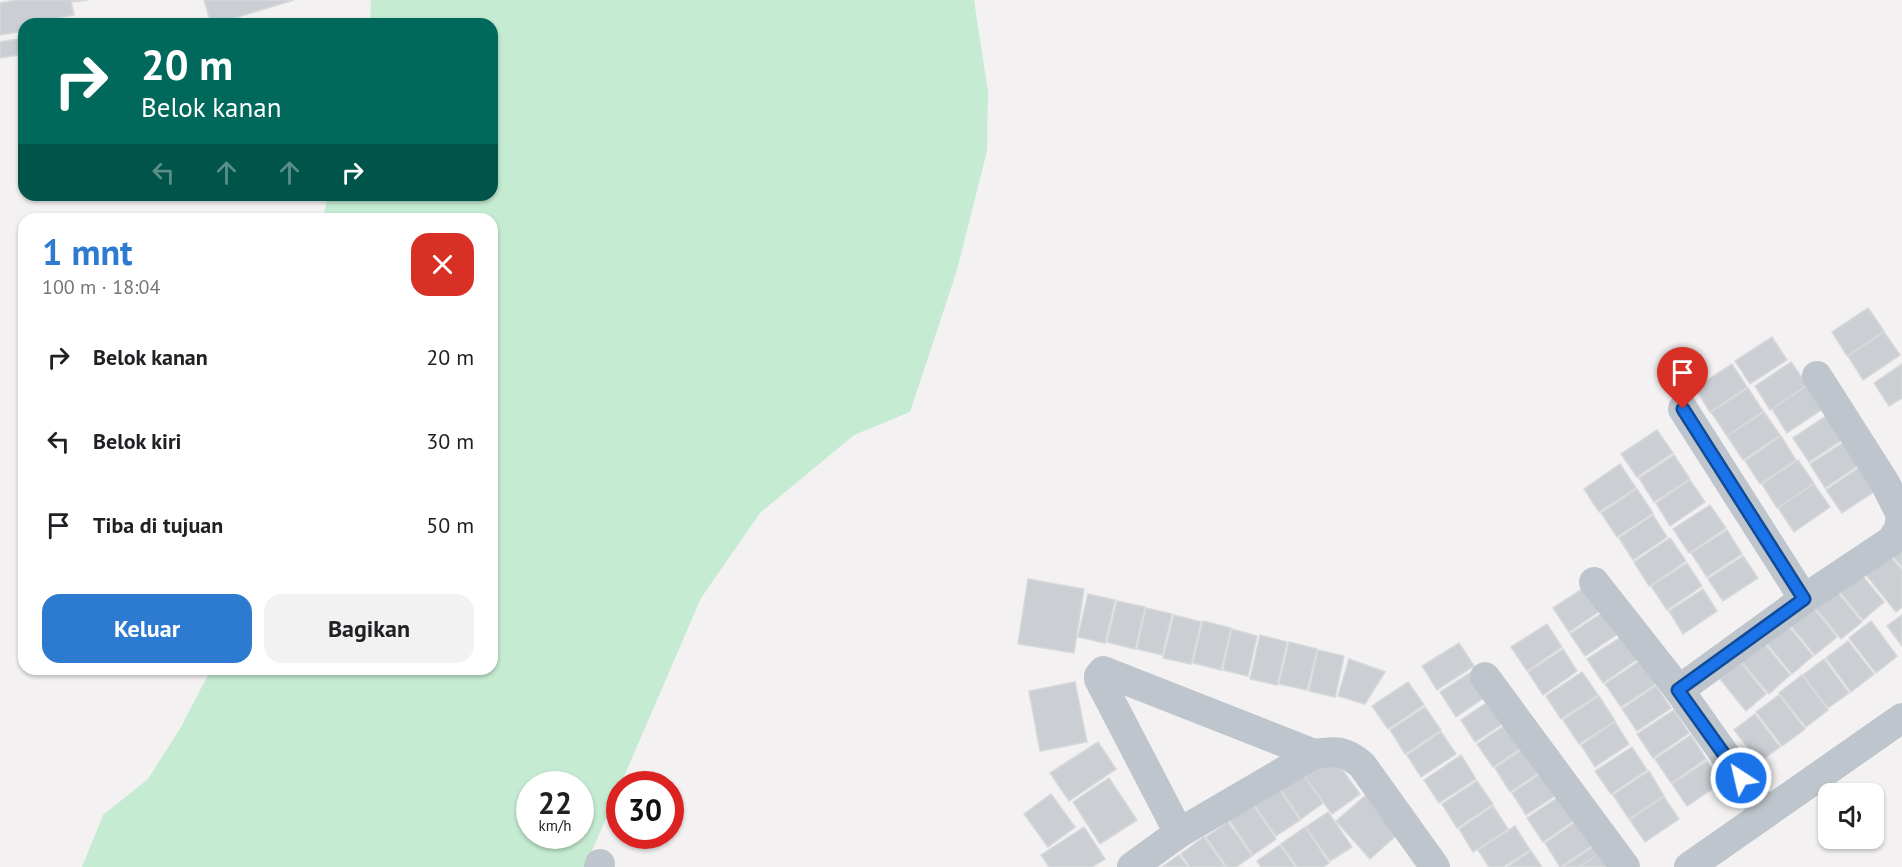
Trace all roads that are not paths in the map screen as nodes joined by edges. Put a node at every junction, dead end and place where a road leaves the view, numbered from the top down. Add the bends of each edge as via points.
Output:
1 (1817, 376) dead end
2 (1683, 409) dead end
3 (1594, 582) dead end
4 (1804, 599) junction
5 (1485, 677) dead end
6 (1678, 690) junction
7 (1902, 718) edge
8 (1314, 754) junction
9 (1766, 813) junction
10 (1179, 833) junction
11 (1423, 863) edge
12 (1132, 867) edge
13 (1624, 867) edge
14 (1689, 867) edge

1 - 4 street via 1885,483 1901,514 1901,522 1891,541
2 - 4 street
3 - 6 street
4 - 6 street
5 - 13 street
6 - 9 street
7 - 9 street
8 - 10 street
8 - 10 street via 1107,672 1100,673 1099,679
8 - 11 street via 1349,754 1362,765
9 - 14 street
10 - 12 street

